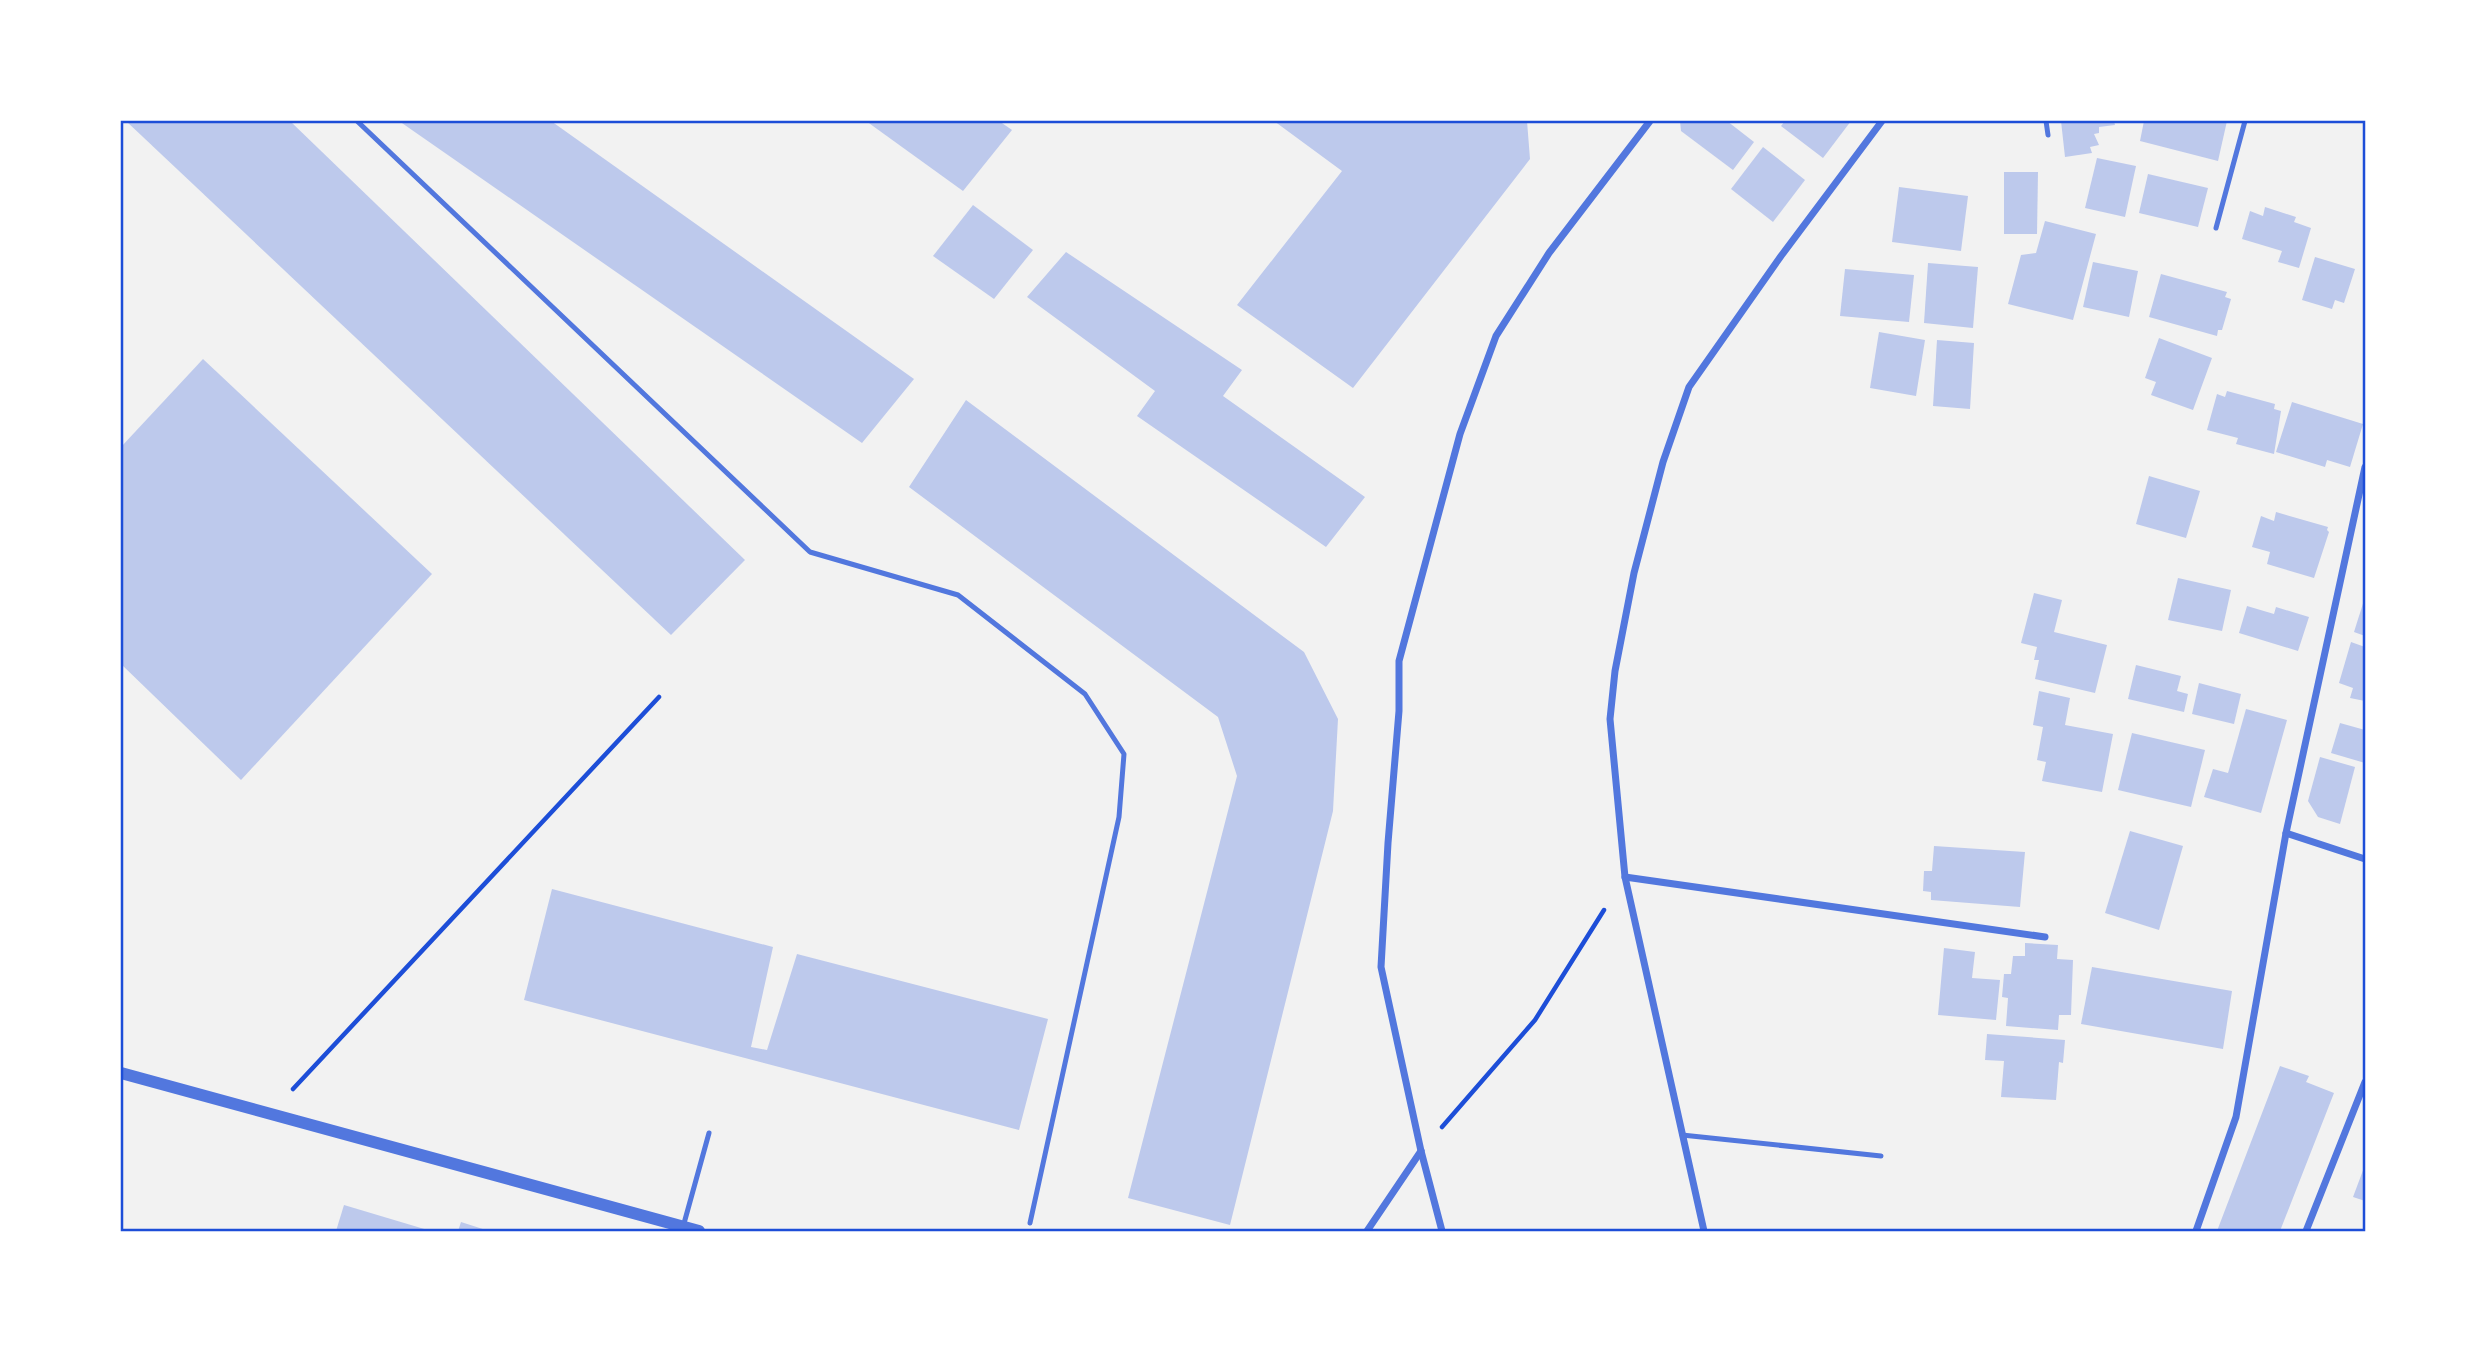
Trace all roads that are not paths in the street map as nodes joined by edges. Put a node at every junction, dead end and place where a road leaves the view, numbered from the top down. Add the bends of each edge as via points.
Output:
1 (357, 121) edge
2 (1650, 121) edge
3 (1882, 121) edge
4 (2046, 121) edge
5 (2245, 121) edge
6 (2048, 135) dead end
7 (2216, 228) dead end
8 (2365, 467) edge
9 (2286, 832) junction
10 (2365, 859) edge
11 (1625, 877) junction
12 (2045, 937) dead end
13 (121, 1073) edge
14 (2365, 1082) edge
15 (709, 1133) dead end
16 (1682, 1135) junction
17 (1421, 1150) junction
18 (1881, 1156) dead end
19 (1030, 1223) dead end
20 (683, 1227) junction
21 (699, 1231) edge
22 (1367, 1231) edge
23 (1443, 1231) edge
24 (1704, 1231) edge
25 (2196, 1231) edge
26 (2305, 1231) edge

1 - 19 lane via 810,552 958,595 1085,694 1124,754 1119,817
2 - 17 street via 1549,253 1496,336 1460,434 1399,661 1381,968
3 - 11 street via 1689,387 1672,437 1634,573 1611,707
4 - 6 lane
5 - 7 lane
8 - 9 street
9 - 10 street
9 - 25 street via 2236,1117
11 - 12 street
11 - 16 street
13 - 20 street
14 - 26 street
15 - 20 lane
16 - 18 lane
16 - 24 street
17 - 22 street
17 - 23 street
20 - 21 street

